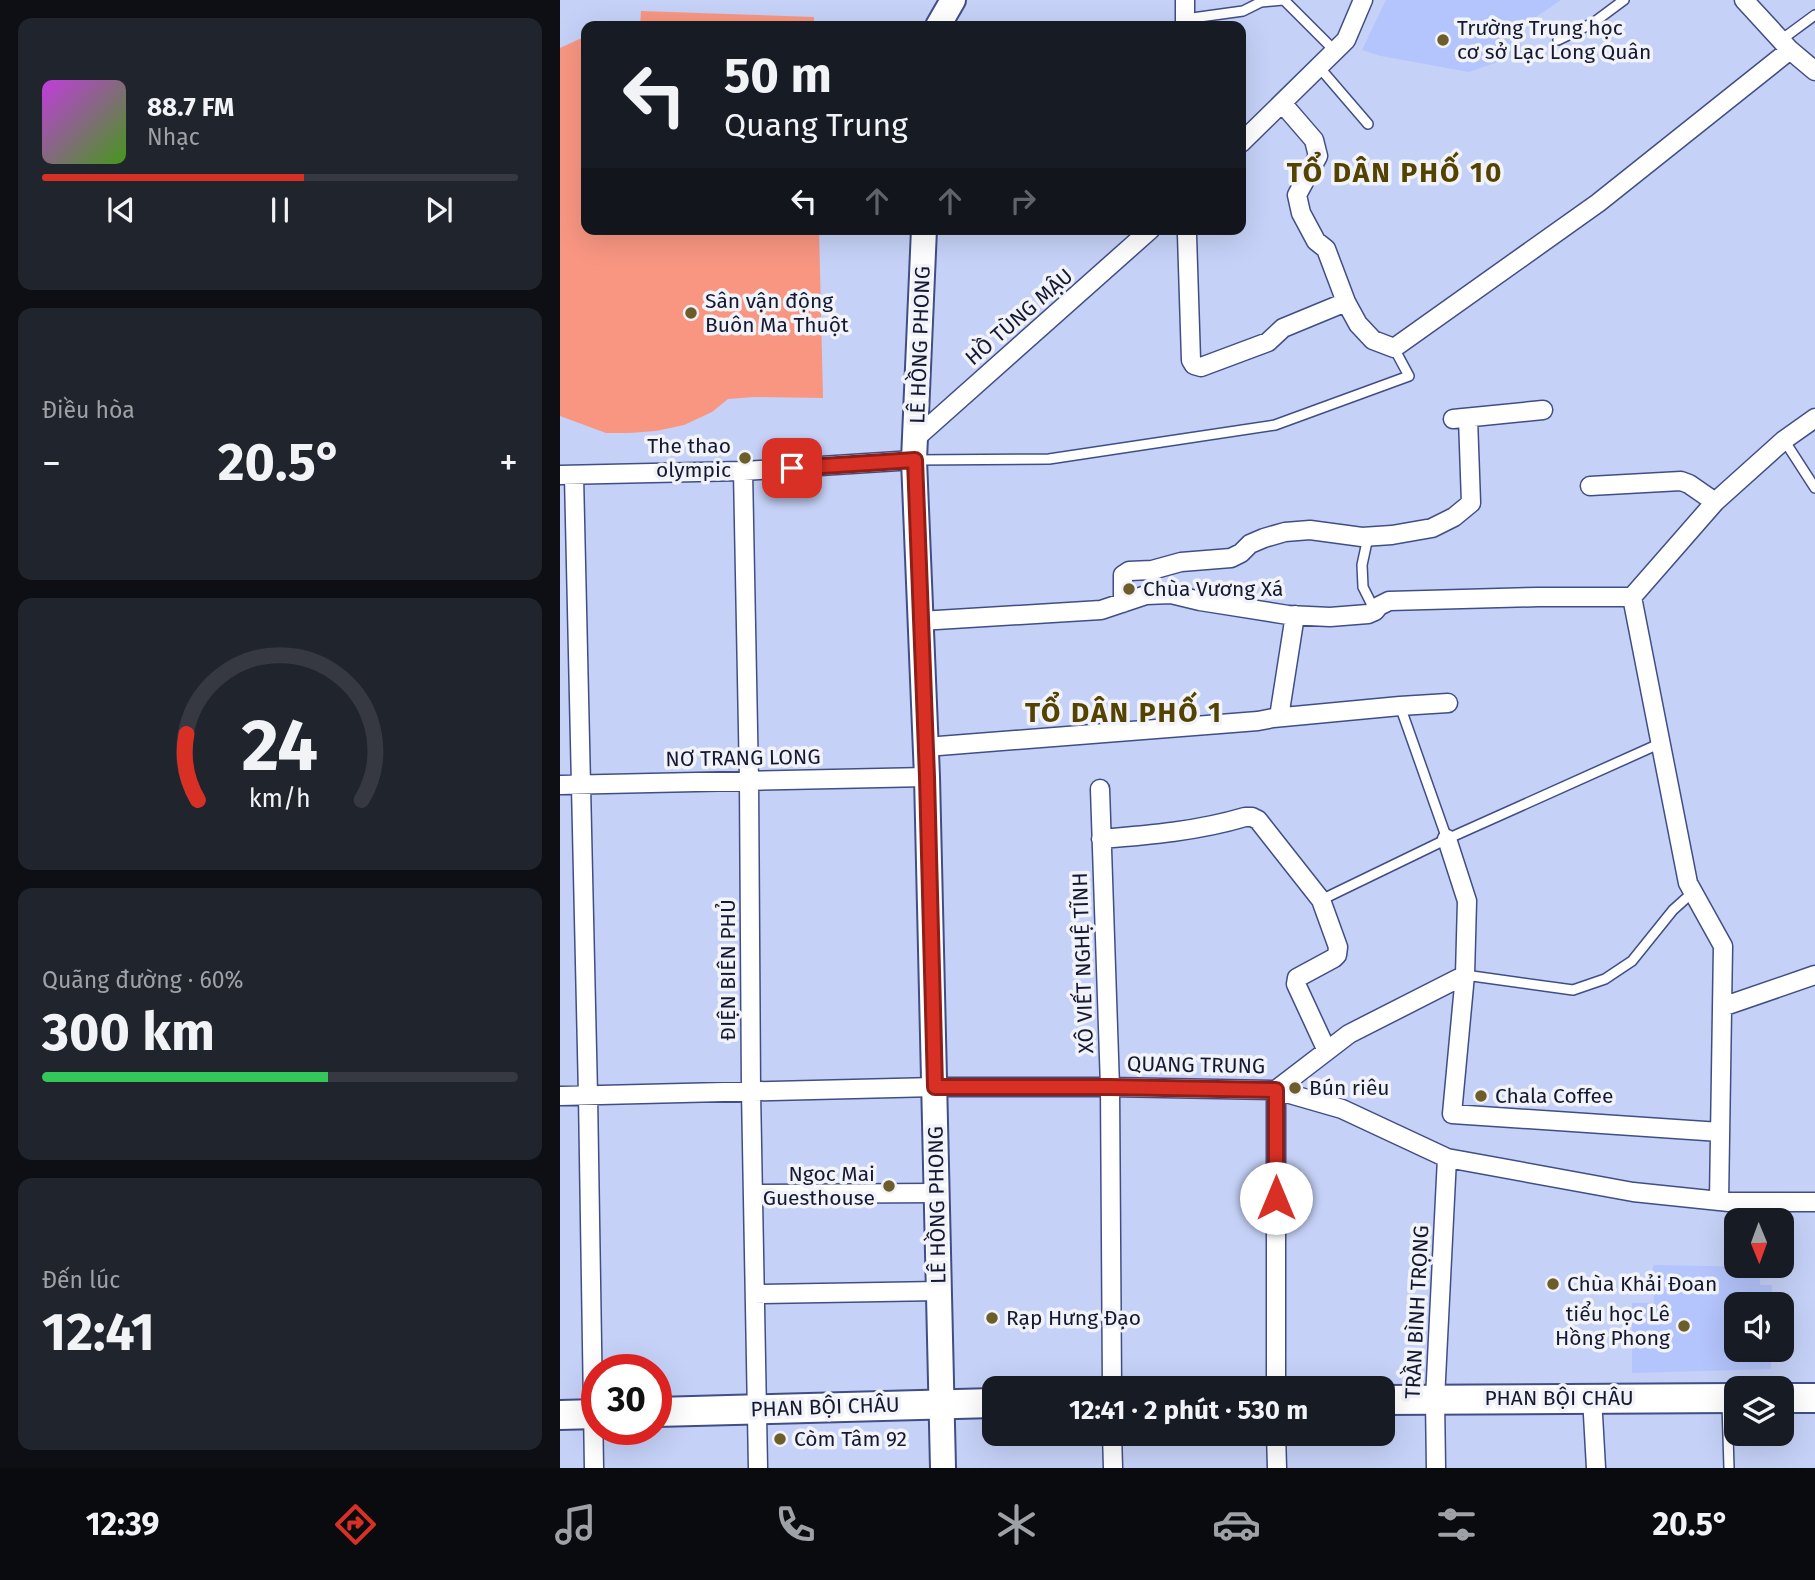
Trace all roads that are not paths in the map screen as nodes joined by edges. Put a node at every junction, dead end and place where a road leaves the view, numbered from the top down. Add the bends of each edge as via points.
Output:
1 (953, 0) edge
2 (1185, 0) edge
3 (1284, 0) edge
4 (1363, 0) edge
5 (1623, 0) edge
6 (1744, 0) edge
7 (1815, 15) edge
8 (943, 21) edge
9 (1185, 21) edge
10 (1190, 21) edge
11 (1558, 40) dead end
12 (1785, 45) junction
13 (1335, 51) junction
14 (1319, 67) junction
15 (1815, 72) edge
16 (1282, 103) junction
17 (1368, 124) dead end
18 (1246, 138) edge
19 (924, 235) edge
20 (1145, 235) edge
21 (1187, 235) dead end
22 (1346, 303) junction
23 (1394, 348) junction
24 (1542, 410) dead end
25 (1815, 418) edge
26 (1783, 440) junction
27 (915, 449) junction
28 (743, 471) junction
29 (567, 476) edge
30 (1590, 486) dead end
31 (1815, 488) edge
32 (1715, 502) junction
33 (1368, 537) junction
34 (1632, 597) junction
35 (1123, 603) junction
36 (1375, 611) junction
37 (1295, 615) junction
38 (920, 621) junction
39 (1448, 703) dead end
40 (1400, 706) junction
41 (1279, 717) junction
42 (1661, 743) junction
43 (926, 747) junction
44 (927, 777) junction
45 (750, 781) junction
46 (560, 785) edge
47 (582, 785) junction
48 (1100, 789) dead end
49 (1101, 839) junction
50 (1447, 839) junction
51 (1693, 892) junction
52 (1321, 900) junction
53 (1465, 975) junction
54 (1815, 975) edge
55 (1722, 1007) junction
56 (1327, 1051) junction
57 (935, 1087) junction
58 (1110, 1087) junction
59 (1276, 1090) junction
60 (751, 1091) junction
61 (589, 1095) junction
62 (560, 1096) edge
63 (1720, 1132) junction
64 (1447, 1158) junction
65 (937, 1193) junction
66 (753, 1194) junction
67 (1719, 1201) junction
68 (1815, 1202) edge
69 (939, 1292) junction
70 (755, 1294) junction
71 (593, 1354) edge
72 (1112, 1376) edge
73 (1276, 1376) edge
74 (1592, 1397) junction
75 (1724, 1398) edge
76 (1794, 1398) edge
77 (1815, 1398) edge
78 (1435, 1399) junction
79 (1395, 1400) edge
80 (941, 1403) junction
81 (982, 1403) edge
82 (757, 1409) junction
83 (672, 1412) edge
84 (581, 1414) edge
85 (560, 1415) edge
86 (594, 1445) edge
87 (1112, 1446) edge
88 (1276, 1446) edge
89 (1730, 1446) edge
90 (594, 1468) edge
91 (758, 1468) edge
92 (943, 1468) edge
93 (1113, 1468) edge
94 (1277, 1468) edge
95 (1436, 1468) edge
96 (1596, 1468) edge
97 (1729, 1468) edge

1 - 8 street
2 - 9 street
3 - 10 lane
3 - 13 lane
4 - 13 street via 1346,40
5 - 11 lane via 1593,23
6 - 12 street
7 - 12 lane
12 - 15 street
12 - 23 street via 1598,203
13 - 14 street
14 - 16 street
14 - 17 lane
16 - 18 street
16 - 22 street via 1314,141 1318,156 1297,195 1316,241 1326,248
19 - 27 street, LÊ HỒNG PHONG
20 - 27 street, HỒ TÙNG MẬU
21 - 22 street via 1194,365 1201,367 1268,342 1283,328
22 - 23 street via 1373,340
23 - 27 lane via 1409,376 1275,425 1049,459
24 - 33 street via 1461,419 1471,503 1432,528
25 - 26 street
26 - 31 lane
26 - 32 street
27 - 28 street
27 - 38 street, LÊ HỒNG PHONG
28 - 29 street
28 - 45 street, ĐIỆN BIÊN PHỦ
29 - 47 street
30 - 32 street via 1681,481
32 - 34 street
33 - 35 street via 1285,532 1250,544 1231,558 1129,570 1123,575
33 - 36 lane via 1363,587
34 - 36 street via 1389,601
34 - 42 street
35 - 37 street via 1146,595 1171,594
35 - 38 street via 1101,610
36 - 37 street via 1330,617
37 - 41 street
38 - 43 street, LÊ HỒNG PHONG
39 - 40 street
40 - 41 street
40 - 50 lane
41 - 43 street
42 - 50 lane
42 - 51 street
43 - 44 street, LÊ HỒNG PHONG
44 - 45 street, NƠ TRANG LONG
44 - 57 street, LÊ HỒNG PHONG
45 - 47 street, NƠ TRANG LONG
45 - 60 street, ĐIỆN BIÊN PHỦ
46 - 47 street, NƠ TRANG LONG
47 - 61 street
48 - 49 street, XÔ VIẾT NGHỆ TĨNH
49 - 52 street via 1154,835 1252,817
49 - 58 street, XÔ VIẾT NGHỆ TĨNH
50 - 52 lane
50 - 53 street via 1467,901
51 - 53 lane via 1673,909 1632,961 1605,979 1573,990
51 - 55 street via 1723,946
52 - 56 street via 1337,955 1297,978 1296,984
53 - 56 street via 1349,1034
53 - 63 street via 1452,1114
54 - 55 street
55 - 63 street
56 - 59 street
57 - 58 street, QUANG TRUNG
57 - 60 street, QUANG TRUNG
57 - 65 street, LÊ HỒNG PHONG
58 - 59 street, QUANG TRUNG
58 - 72 street, XÔ VIẾT NGHỆ TĨNH
59 - 64 street, QUANG TRUNG via 1342,1109
59 - 73 street
60 - 61 street, QUANG TRUNG
60 - 66 street, ĐIỆN BIÊN PHỦ
61 - 62 street, QUANG TRUNG
61 - 71 street
63 - 67 street
64 - 67 street, QUANG TRUNG via 1633,1192
64 - 78 street, TRẦN BÌNH TRỌNG
65 - 66 street
65 - 69 street, LÊ HỒNG PHONG
66 - 70 street, ĐIỆN BIÊN PHỦ
67 - 68 street, QUANG TRUNG
69 - 70 street
69 - 80 street, LÊ HỒNG PHONG
70 - 82 street, ĐIỆN BIÊN PHỦ
74 - 75 main road, PHAN BỘI CHÂU
74 - 78 main road, PHAN BỘI CHÂU
74 - 96 street
76 - 77 main road
78 - 79 main road, PHAN BỘI CHÂU
78 - 95 street, TRẦN BÌNH TRỌNG
80 - 81 main road, PHAN BỘI CHÂU
80 - 82 main road, PHAN BỘI CHÂU
80 - 92 street, LÊ HỒNG PHONG
82 - 83 main road, PHAN BỘI CHÂU
82 - 91 street, ĐIỆN BIÊN PHỦ
84 - 85 main road
86 - 90 street
87 - 93 street
88 - 94 street
89 - 97 lane

